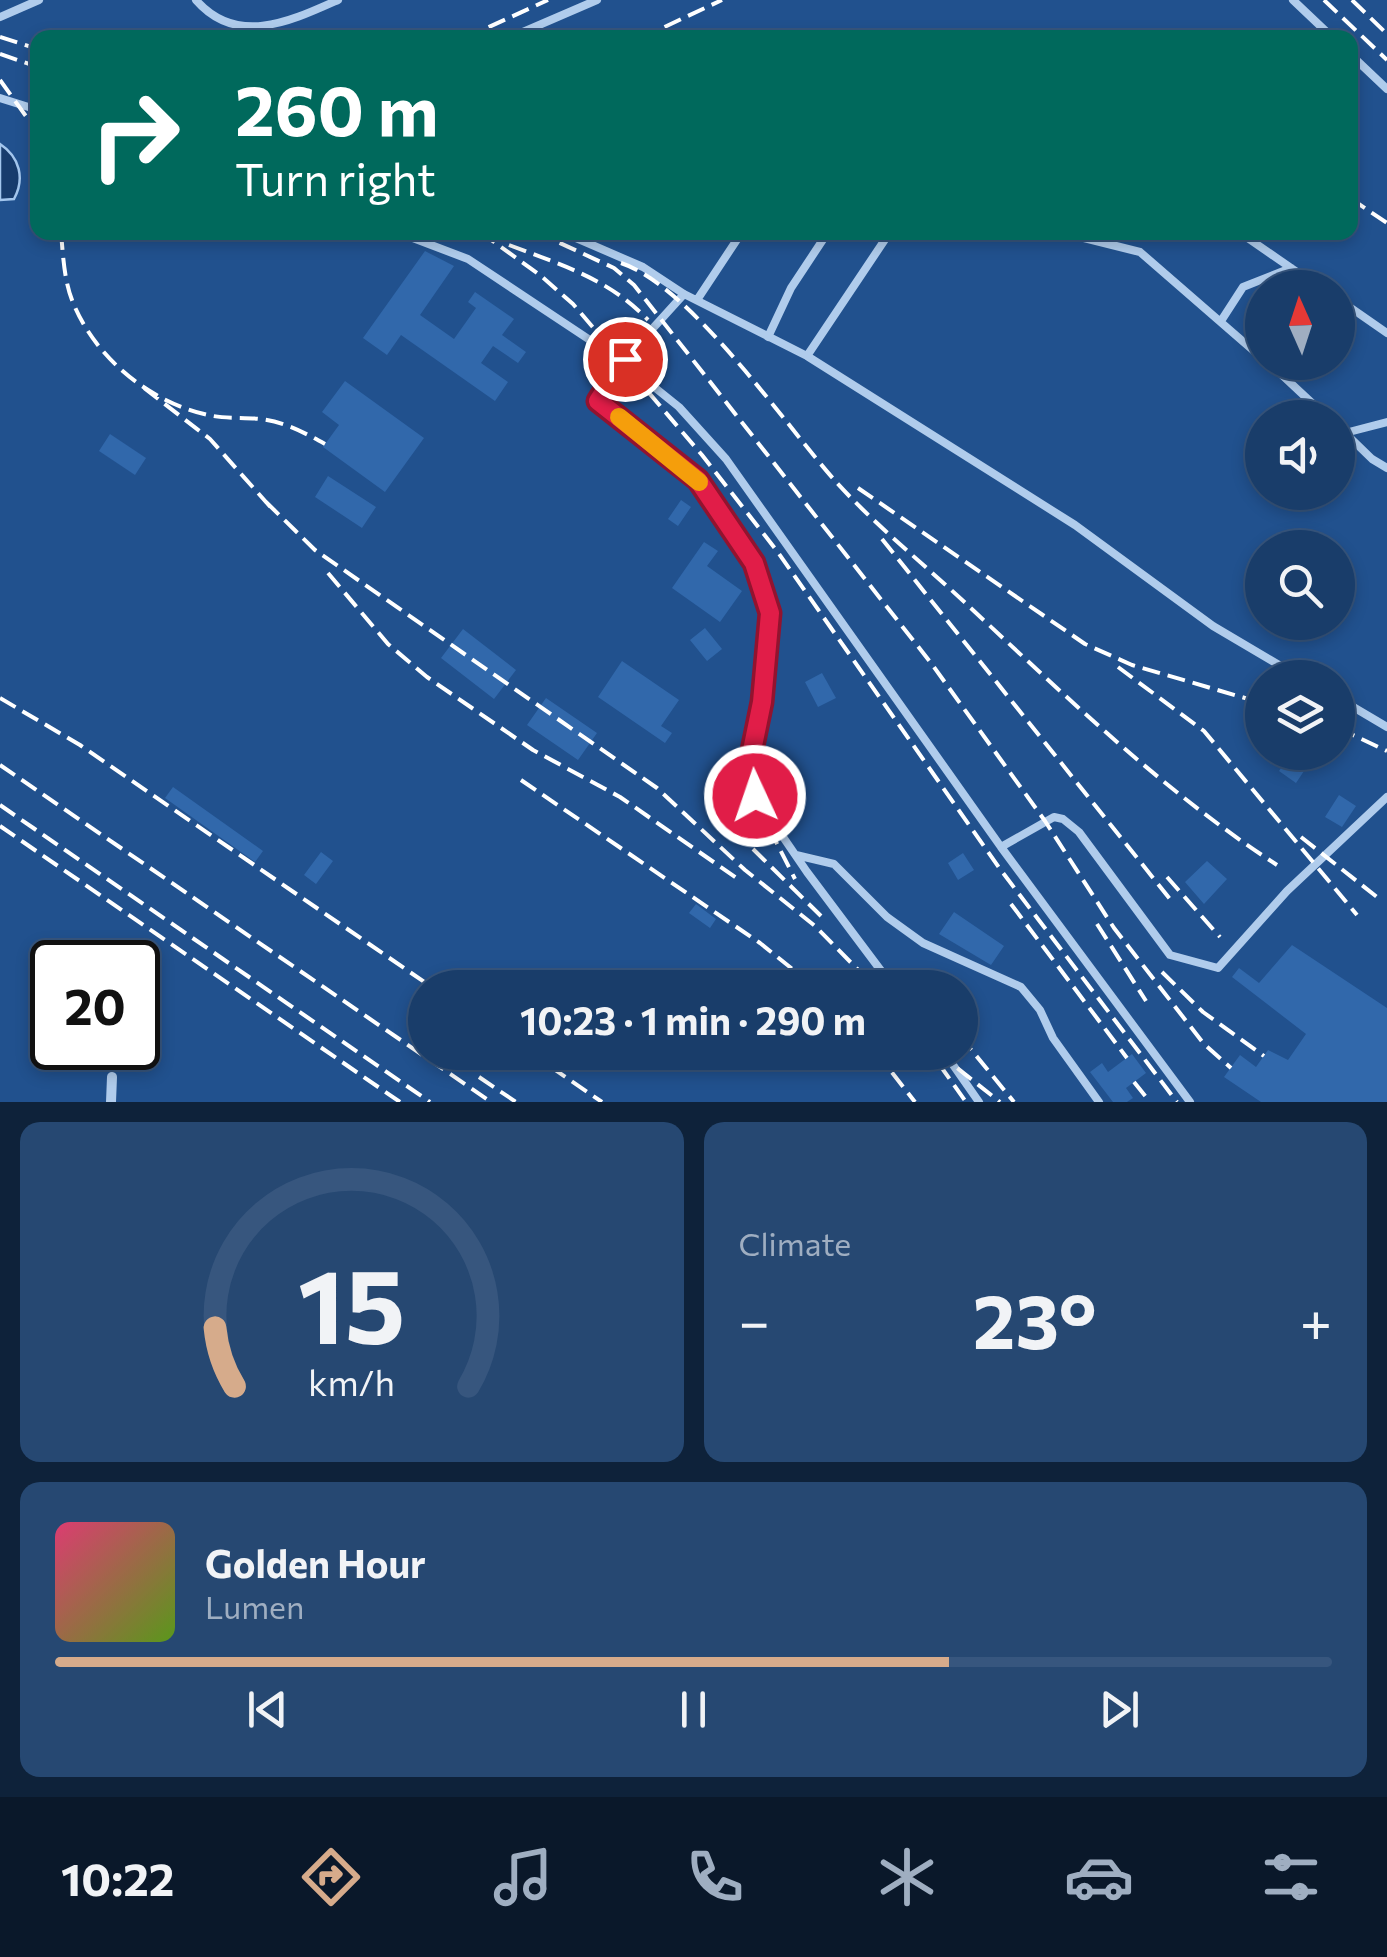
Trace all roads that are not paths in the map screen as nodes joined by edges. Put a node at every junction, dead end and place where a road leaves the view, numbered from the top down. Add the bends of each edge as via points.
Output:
1 (39, 0) edge
2 (196, 0) edge
3 (338, 0) edge
4 (597, 0) edge
5 (1293, 0) edge
6 (0, 17) edge
7 (528, 30) edge
8 (1325, 30) edge
9 (1358, 62) edge
10 (1387, 89) edge
11 (0, 98) edge
12 (30, 107) edge
13 (419, 240) edge
14 (581, 240) edge
15 (737, 240) edge
16 (823, 240) edge
17 (885, 240) edge
18 (1092, 240) edge
19 (1251, 240) edge
20 (1291, 268) junction
21 (1294, 270) edge
22 (684, 294) junction
23 (696, 300) junction
24 (1355, 311) edge
25 (1220, 321) junction
26 (1387, 333) edge
27 (768, 336) junction
28 (1245, 343) edge
29 (807, 356) junction
30 (623, 362) junction
31 (1287, 380) edge
32 (1308, 400) edge
33 (1387, 422) edge
34 (1355, 427) edge
35 (1355, 443) edge
36 (1387, 468) edge
37 (1270, 660) edge
38 (1355, 708) edge
39 (1387, 727) edge
40 (1387, 797) edge
41 (1001, 847) junction
42 (795, 854) junction
43 (881, 970) edge
44 (957, 1070) edge
45 (112, 1077) dead end
46 (111, 1102) edge
47 (979, 1102) edge
48 (1098, 1102) edge
49 (1190, 1102) edge

1 - 6 lane
2 - 3 lane via 210,16 258,27 290,22
4 - 7 lane
5 - 8 lane
9 - 10 lane
11 - 12 lane
13 - 30 lane via 468,259
14 - 22 lane via 643,266
15 - 23 lane
16 - 27 lane
17 - 29 lane
18 - 25 lane via 1140,252
19 - 20 lane
20 - 21 lane
20 - 25 lane via 1243,287
22 - 23 lane
22 - 30 lane
23 - 27 lane
24 - 26 lane
25 - 28 lane
27 - 29 lane
29 - 37 lane via 1075,524 1212,626
30 - 41 lane via 679,406 726,460
30 - 42 lane via 598,401 698,480 754,563 770,613 748,770 755,796
31 - 32 lane
33 - 34 lane
35 - 36 lane
38 - 39 lane
40 - 41 lane via 1287,890 1218,968 1170,955 1063,819 1054,817
41 - 49 lane
42 - 43 lane
42 - 48 lane via 834,864 887,918 923,943 1021,986
44 - 47 lane
45 - 46 street

